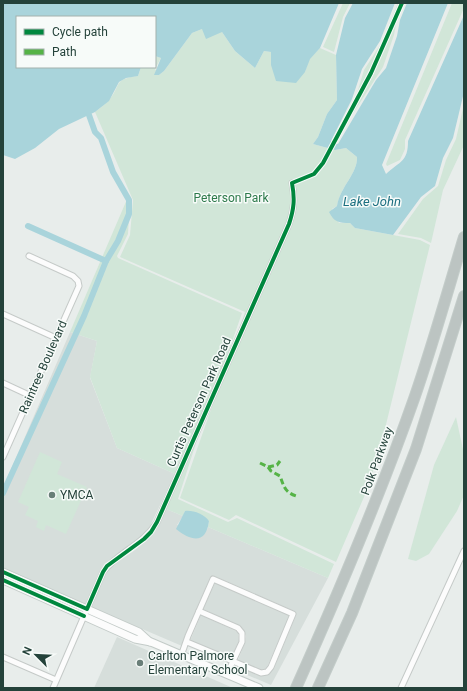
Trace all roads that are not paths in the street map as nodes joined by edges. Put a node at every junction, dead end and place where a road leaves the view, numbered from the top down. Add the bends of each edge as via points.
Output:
1 (292, 183) dead end
2 (464, 237) edge
3 (29, 256) dead end
4 (464, 296) edge
5 (3, 314) edge
6 (56, 338) junction
7 (3, 383) edge
8 (31, 396) junction
9 (4, 454) edge
10 (464, 551) edge
11 (3, 572) edge
12 (3, 580) edge
13 (87, 608) junction
14 (199, 611) junction
15 (84, 616) junction
16 (151, 642) junction
17 (187, 642) junction
18 (182, 656) junction
19 (3, 657) edge
20 (234, 661) junction
21 (227, 674) junction
22 (56, 680) junction
23 (297, 686) edge
24 (53, 688) edge
25 (259, 688) edge
26 (318, 688) edge
27 (401, 688) edge

1 - 13 street, Curtis Peterson Park Road via 295,198 289,224 157,522 144,539 107,566
2 - 23 highway, Polk Parkway via 415,394 389,467 332,609
3 - 6 street, Raintree Boulevard via 75,277 79,286
4 - 26 highway via 416,449 352,613
5 - 6 street
6 - 8 street, Raintree Boulevard
7 - 8 street
8 - 9 street, Raintree Boulevard
10 - 27 street
11 - 13 street
12 - 15 street
13 - 15 street, Curtis Peterson Park Road
13 - 16 street via 139,632
14 - 17 street
14 - 20 street via 241,630 242,642
14 - 20 street via 213,579 293,614 267,672 261,673
15 - 16 street via 135,639
15 - 22 street, Curtis Peterson Park Road
16 - 18 street
17 - 18 street
17 - 20 street
18 - 21 street
19 - 22 street
20 - 21 street
21 - 25 street
22 - 24 street, Curtis Peterson Park Road

